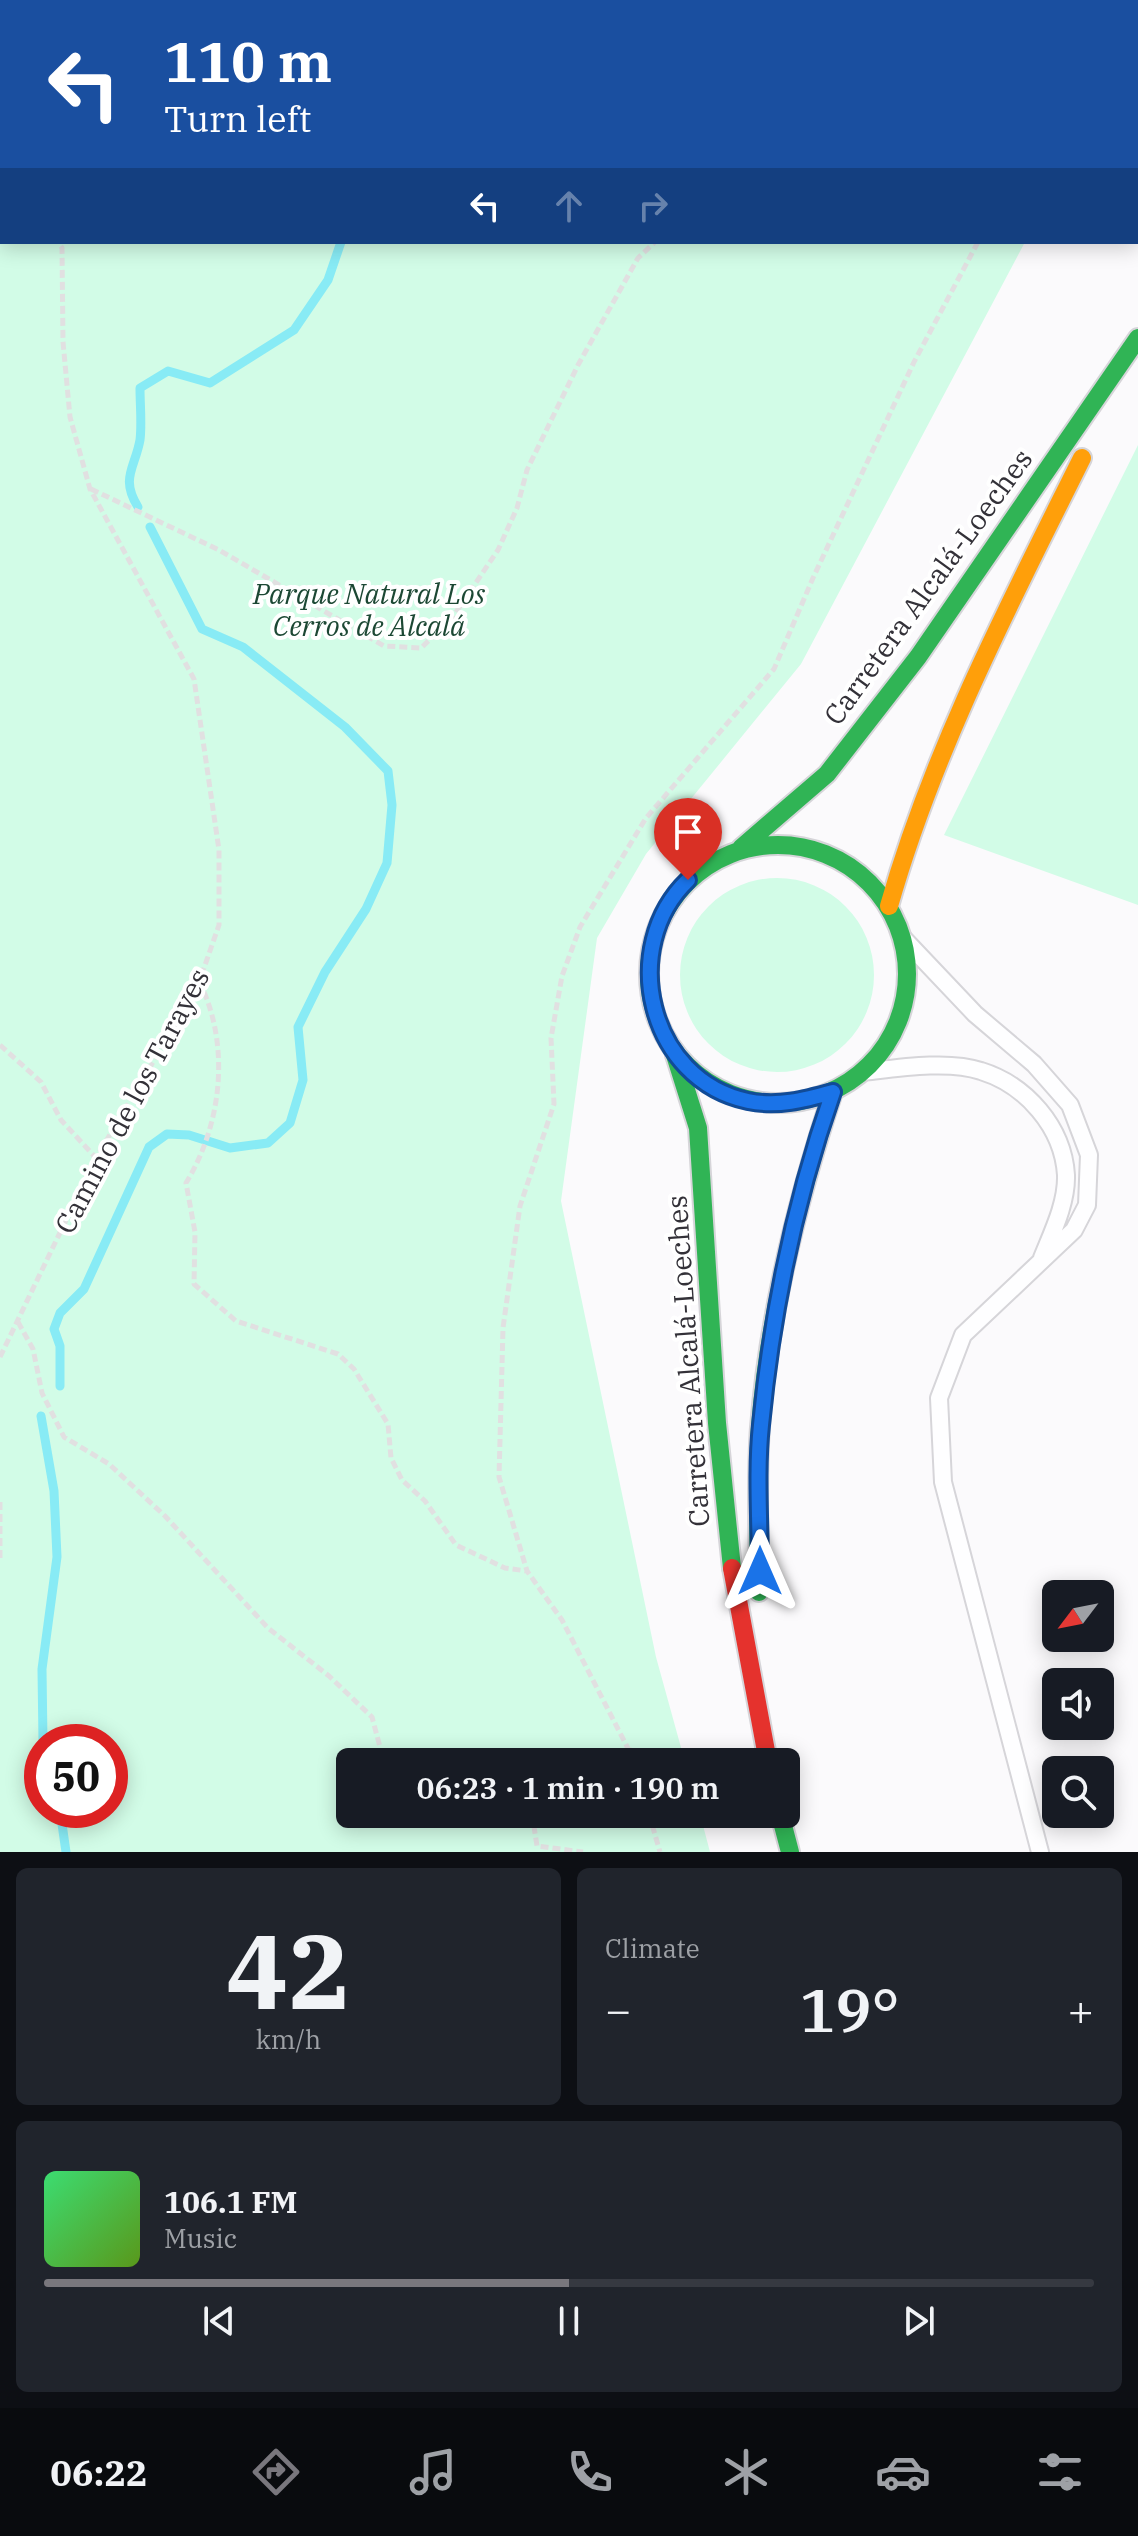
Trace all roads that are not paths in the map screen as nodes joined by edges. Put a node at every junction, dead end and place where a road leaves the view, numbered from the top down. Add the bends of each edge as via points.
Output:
1 (1138, 340) edge
2 (741, 848) junction
3 (889, 906) junction
4 (902, 937) junction
5 (674, 1053) junction
6 (864, 1072) junction
7 (833, 1092) junction
8 (1038, 1266) junction
9 (766, 1748) edge
10 (768, 1748) edge
11 (784, 1828) edge
12 (790, 1852) edge
13 (1040, 1852) edge

1 - 2 main road, Carretera Alcalá-Loeches via 918,657 827,774
1 - 3 main road, Carretera Alcalá-Loeches via 936,759 906,838
2 - 3 main road via 783,843 825,852 861,874
2 - 5 main road via 703,866 673,895 654,932 647,974 654,1016
3 - 4 main road
4 - 6 main road via 908,974 903,1010 888,1044
4 - 8 lane via 1070,1105 1089,1155 1087,1205 1074,1230
5 - 7 main road via 706,1083 746,1101 790,1104
5 - 9 main road, Carretera Alcalá-Loeches via 698,1128 717,1423 736,1602
6 - 7 main road
6 - 8 lane via 921,1066 980,1070 1030,1097 1058,1138 1066,1176 1058,1220
7 - 10 main road, Carretera Alcalá-Loeches via 785,1261 760,1427 759,1600
8 - 13 lane via 963,1335 939,1398 943,1482
11 - 12 main road

